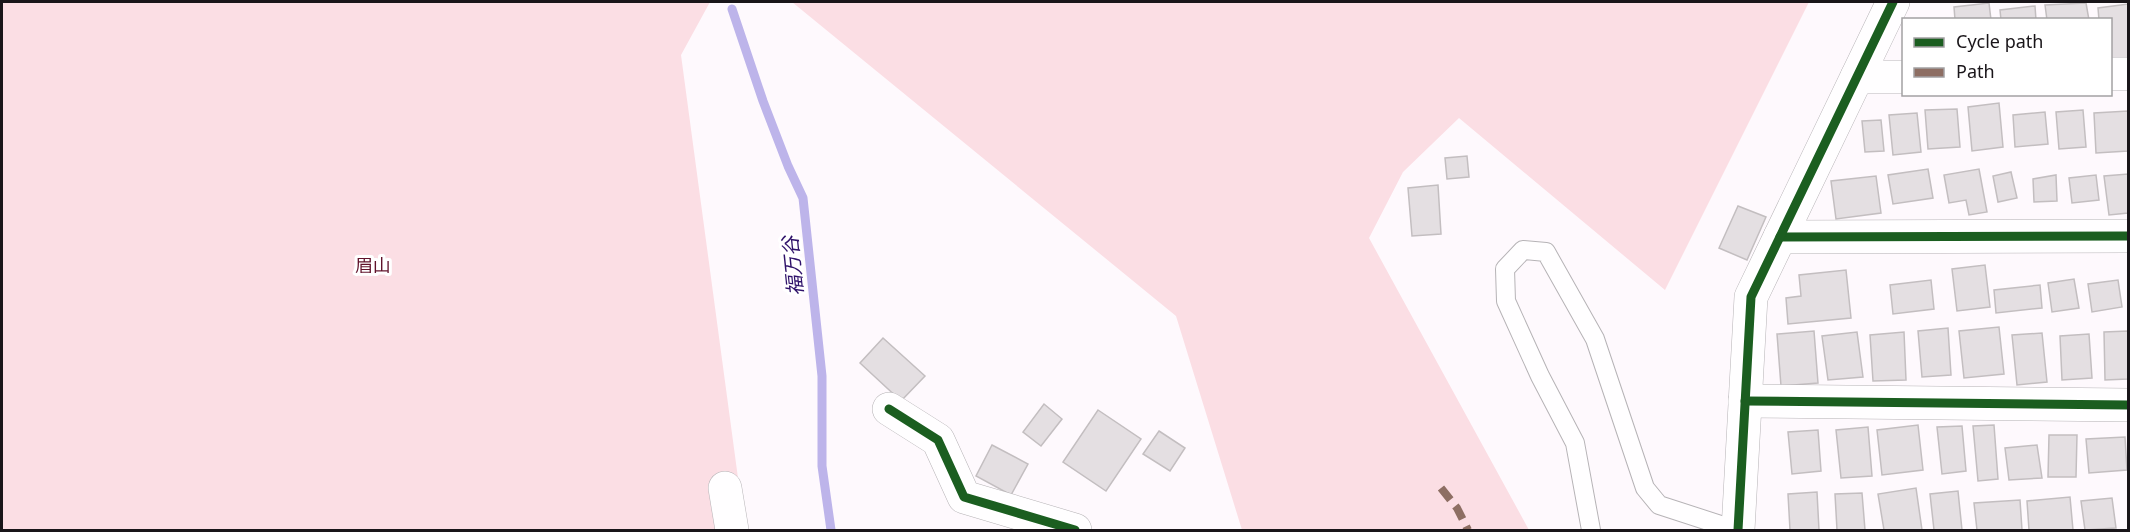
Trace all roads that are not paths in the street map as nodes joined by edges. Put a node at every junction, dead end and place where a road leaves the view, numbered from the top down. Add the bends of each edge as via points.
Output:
1 (1893, 2) edge
2 (2112, 74) edge
3 (2128, 74) edge
4 (1857, 77) junction
5 (1902, 77) edge
6 (2128, 236) edge
7 (1780, 237) junction
8 (1745, 400) junction
9 (2128, 405) edge
10 (889, 408) dead end
11 (725, 488) dead end
12 (732, 531) edge
13 (1075, 531) edge
14 (1591, 531) edge
15 (1737, 531) edge

1 - 4 street
2 - 3 street
4 - 5 street
4 - 7 street
6 - 7 street
7 - 8 street via 1751,297
8 - 9 street
8 - 15 street
10 - 13 street via 938,440 964,497
11 - 12 street
14 - 15 lane via 1575,443 1506,301 1505,269 1523,250 1546,252 1595,339 1645,488 1659,505

